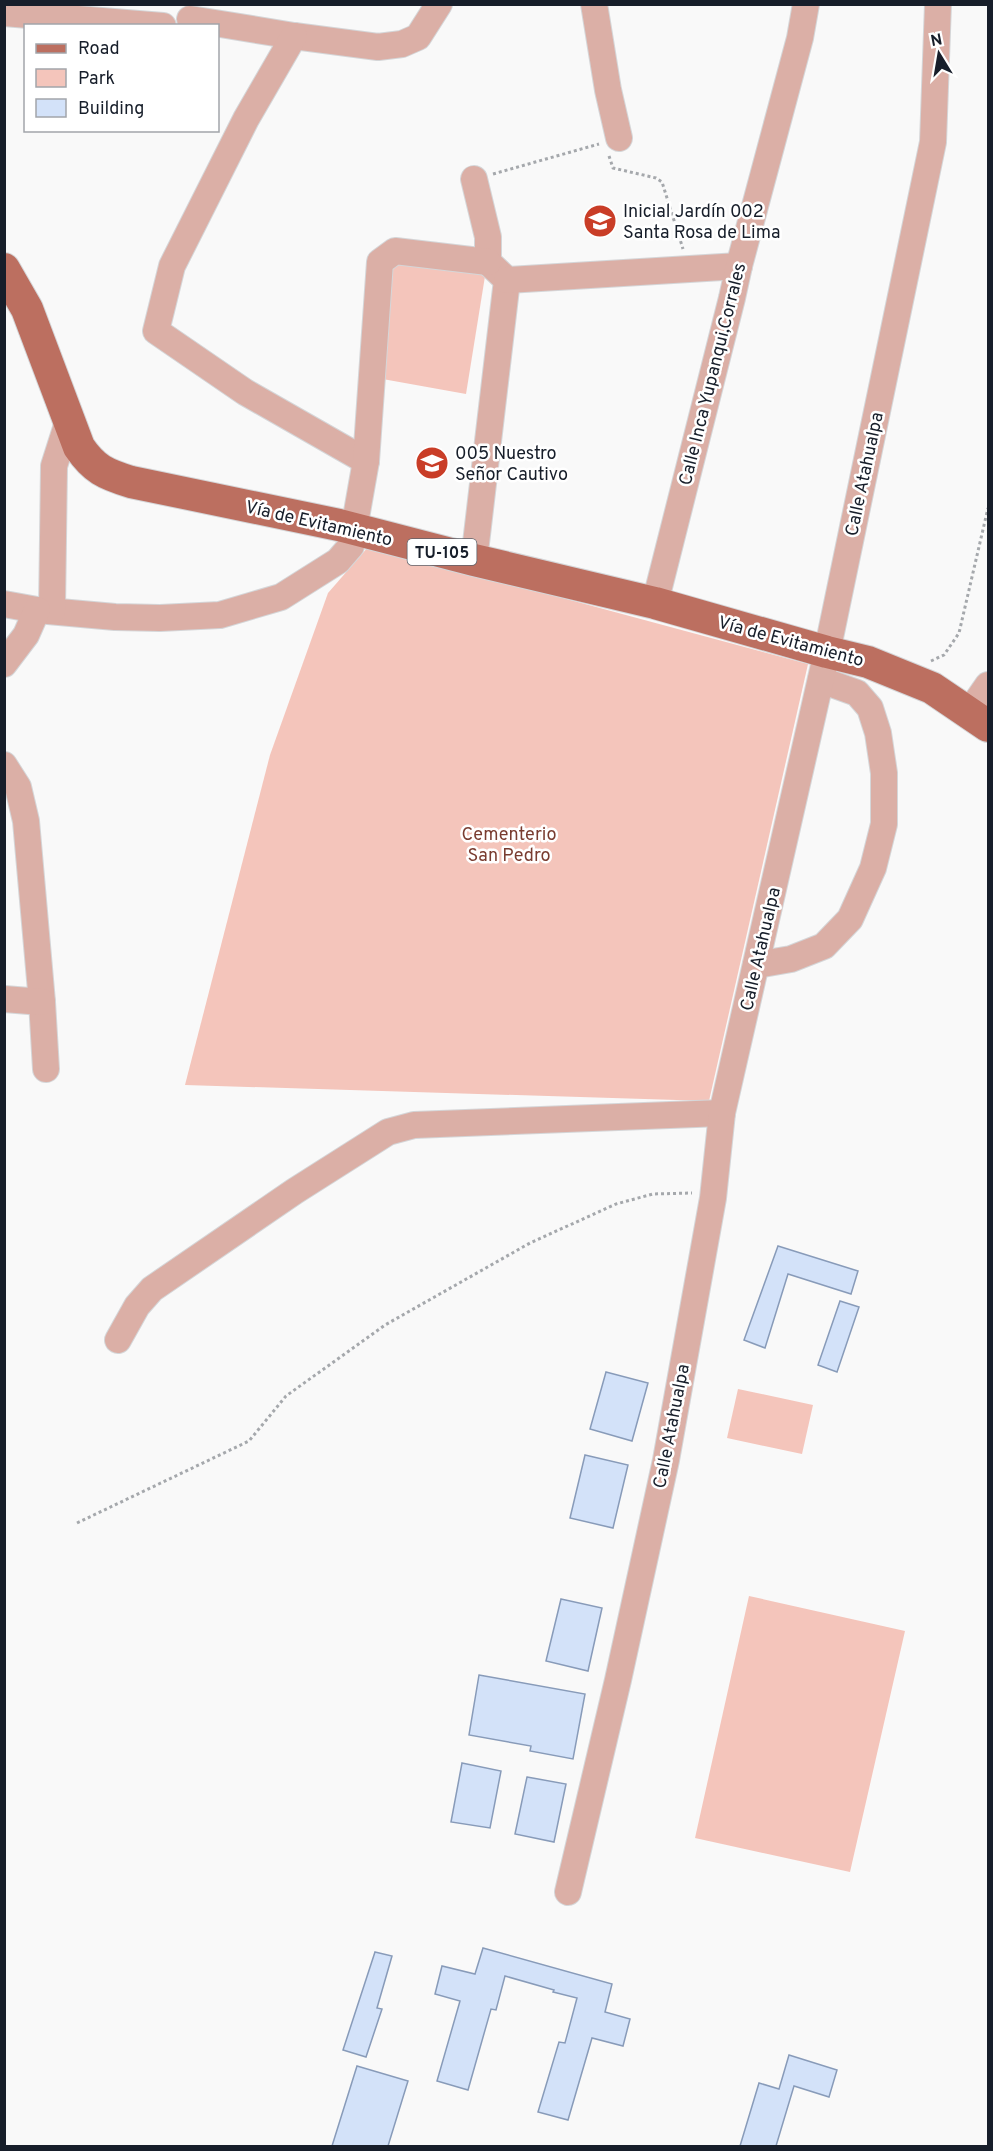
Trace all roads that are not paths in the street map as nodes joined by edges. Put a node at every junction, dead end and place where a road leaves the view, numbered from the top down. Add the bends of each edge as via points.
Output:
1 (439, 4) edge
2 (594, 4) edge
3 (806, 4) edge
4 (938, 4) edge
5 (4, 13) edge
6 (188, 16) edge
7 (139, 24) edge
8 (294, 36) junction
9 (607, 142) road end
10 (474, 179) road end
11 (488, 262) junction
12 (739, 266) junction
13 (4, 269) edge
14 (507, 279) junction
15 (69, 419) junction
16 (366, 461) junction
17 (354, 529) junction
18 (474, 560) junction
19 (655, 603) junction
20 (4, 604) edge
21 (44, 611) junction
22 (4, 664) edge
23 (824, 666) junction
24 (988, 685) edge
25 (979, 718) edge
26 (4, 765) edge
27 (756, 965) junction
28 (4, 999) edge
29 (42, 1002) junction
30 (46, 1069) dead end
31 (722, 1113) junction
32 (118, 1340) dead end
33 (568, 1892) dead end

1 - 8 street via 418,37 402,44 378,47
2 - 9 street via 608,90
3 - 12 street, Calle Inca Yupanqui,Corrales
4 - 23 street, Calle Atahualpa via 933,142
5 - 7 street
6 - 8 street
8 - 16 street via 241,129 172,266 156,331 245,392
10 - 11 street via 488,237
11 - 14 street
11 - 16 street via 395,251 380,262
12 - 14 street
12 - 19 street, Calle Inca Yupanqui,Corrales
13 - 15 main road, Vía de Evitamiento / TU-105 via 27,309
14 - 18 street
15 - 17 main road, Vía de Evitamiento / TU-105 via 79,447 89,462 105,474
15 - 21 street via 54,466
16 - 17 street
17 - 18 main road, Vía de Evitamiento / TU-105
17 - 21 street via 351,546 339,561 281,597 250,608 220,615 160,618
18 - 19 main road, Vía de Evitamiento / TU-105
19 - 23 main road, Vía de Evitamiento / TU-105
20 - 21 street
21 - 22 street
23 - 25 main road, Vía de Evitamiento / TU-105 via 868,662 932,688
23 - 27 street, Calle Atahualpa
23 - 27 street via 870,708 884,773 884,824 873,868 850,919 824,946 791,959
24 - 25 street
26 - 29 street via 18,787 26,822
27 - 31 street, Calle Atahualpa
28 - 29 street
29 - 30 street
31 - 32 street via 414,1125 388,1132 152,1289 137,1306
31 - 33 street, Calle Atahualpa via 712,1198 666,1460

